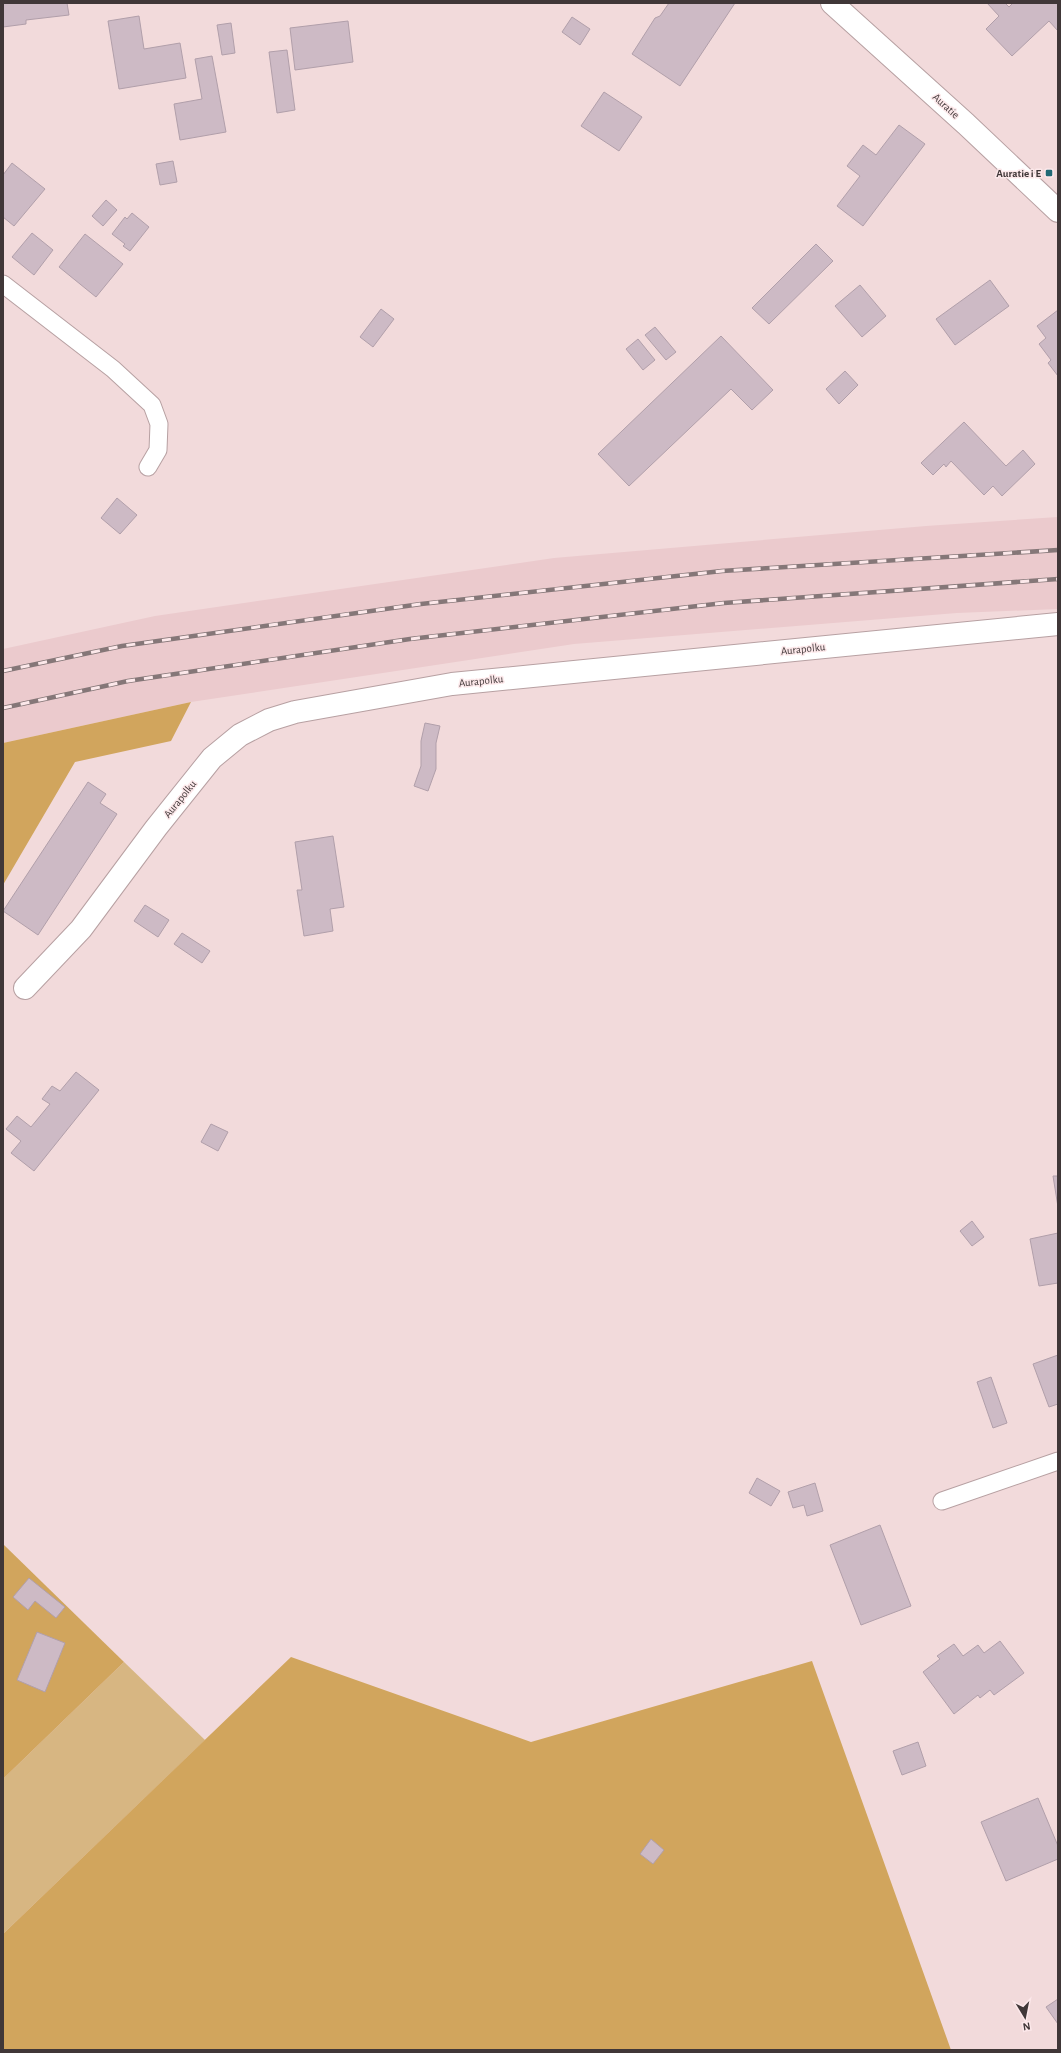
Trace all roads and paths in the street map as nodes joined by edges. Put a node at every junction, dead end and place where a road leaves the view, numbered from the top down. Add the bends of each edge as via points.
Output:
1 (832, 3) edge
2 (1058, 211) edge
3 (3, 284) edge
4 (148, 467) dead end
5 (1058, 624) edge
6 (25, 988) dead end
7 (1058, 1461) edge
8 (942, 1500) dead end

1 - 2 street, Auratie
3 - 4 lane via 113,370 152,405 159,424 158,450
5 - 6 street, Aurapolku via 452,684 295,712 269,720 240,735 212,758 81,929
7 - 8 lane

